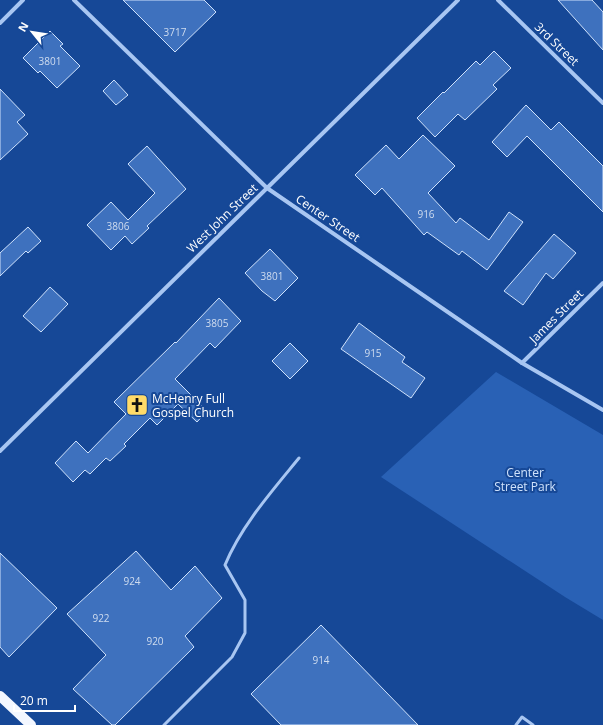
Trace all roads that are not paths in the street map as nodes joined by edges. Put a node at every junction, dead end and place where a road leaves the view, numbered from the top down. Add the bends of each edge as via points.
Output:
1 (23, 0) edge
2 (74, 0) edge
3 (458, 0) edge
4 (498, 0) edge
5 (0, 23) edge
6 (603, 103) edge
7 (267, 188) junction
8 (603, 284) edge
9 (522, 363) junction
10 (603, 410) edge
11 (0, 450) edge
12 (299, 458) dead end
13 (0, 696) edge
14 (31, 725) edge
15 (164, 725) edge
16 (516, 725) edge
17 (533, 725) edge

1 - 5 street
2 - 7 street, Center Street
3 - 7 street, West John Street
4 - 6 street, 3rd Street
7 - 9 street, Center Street
7 - 11 street, West John Street
8 - 9 street, James Street
9 - 10 street, Center Street
12 - 15 lane via 270,493 232,548 225,566 245,600 245,633 232,657
13 - 14 main road
16 - 17 lane via 522,717

